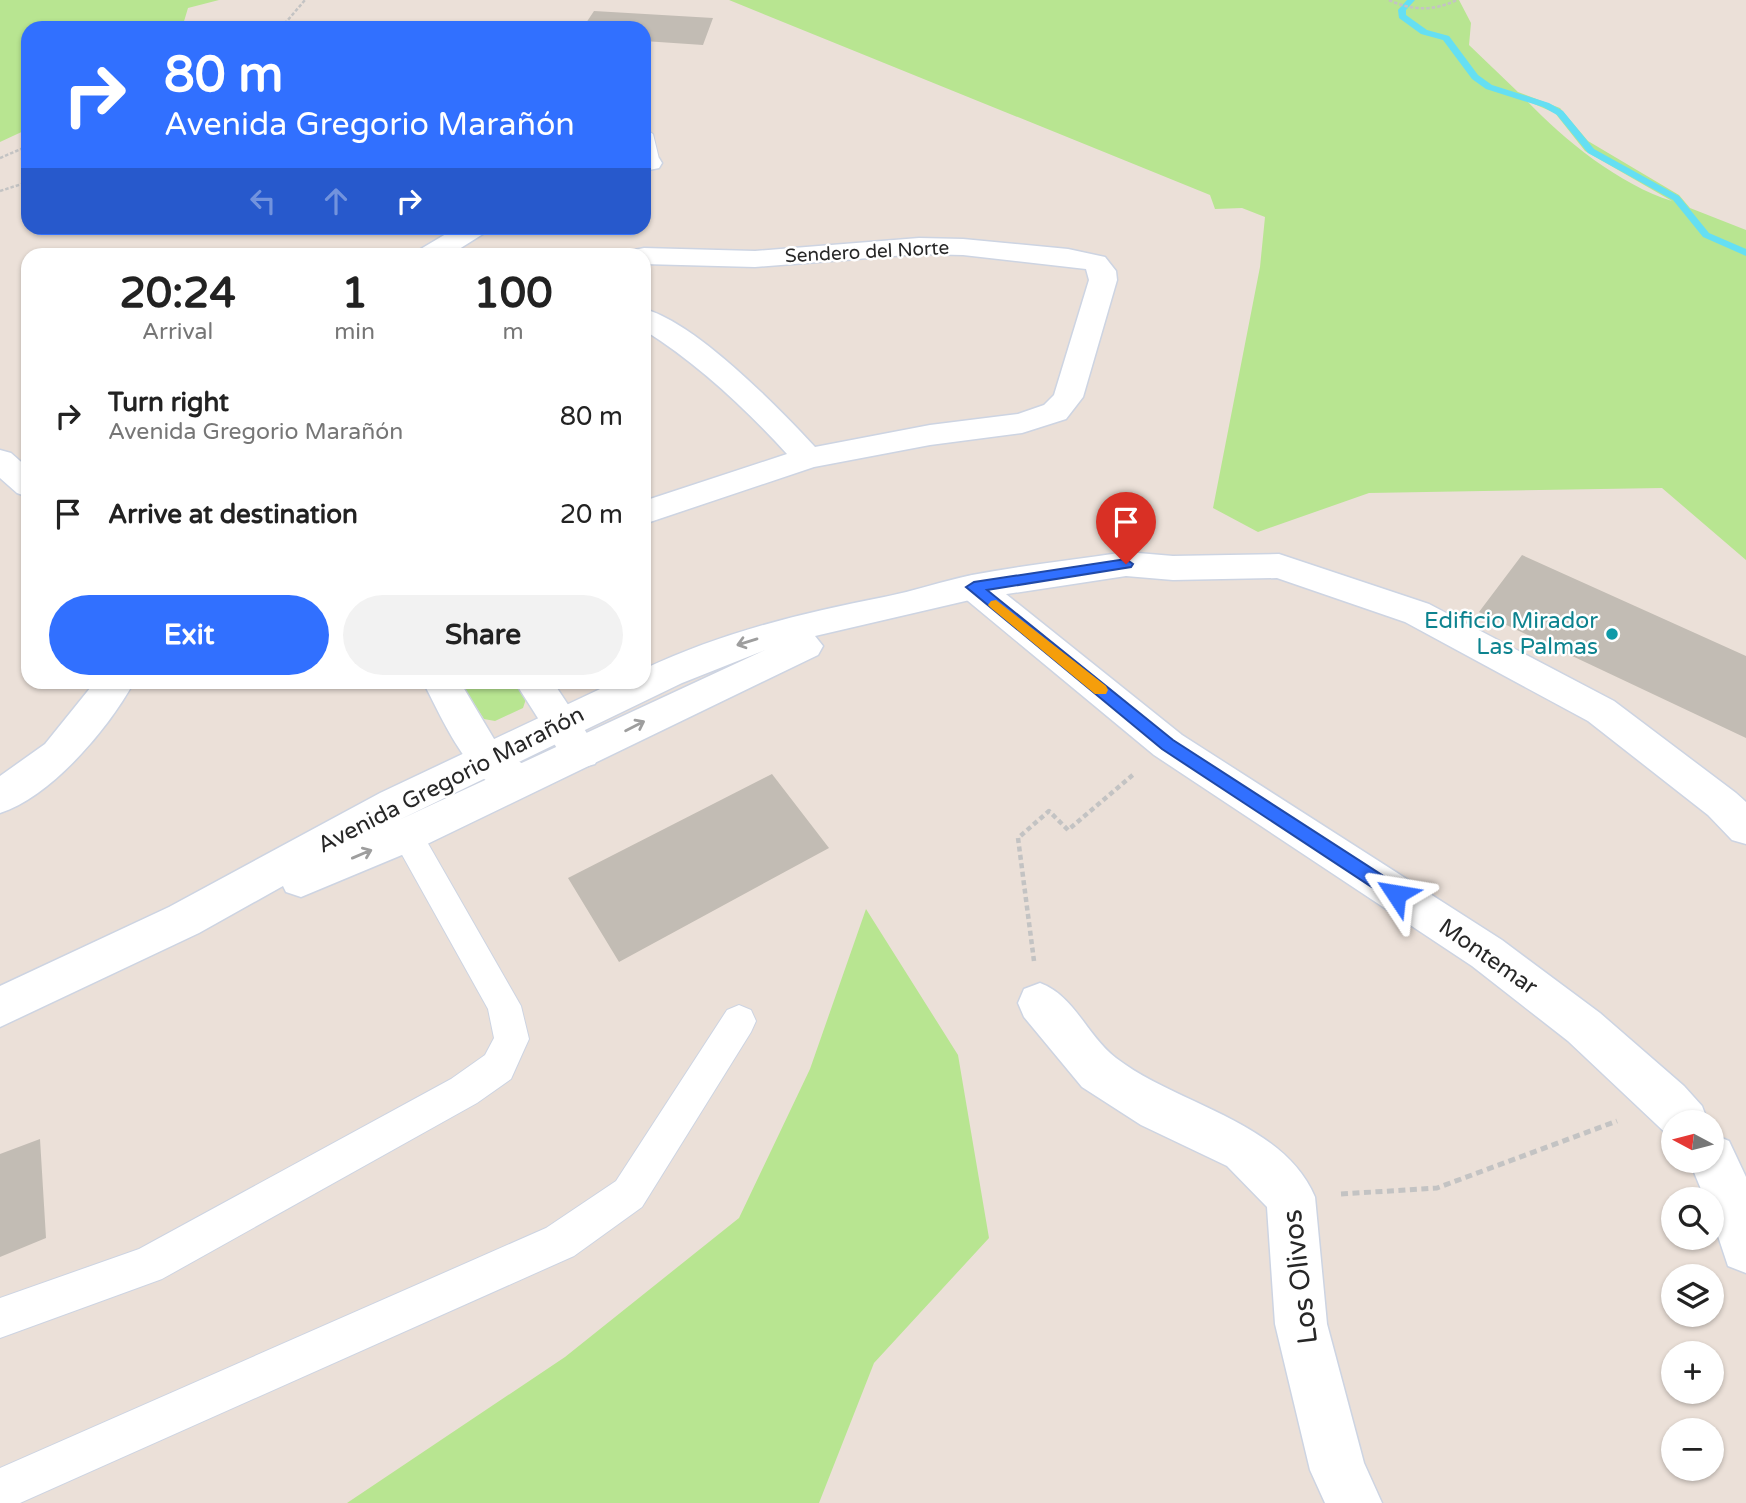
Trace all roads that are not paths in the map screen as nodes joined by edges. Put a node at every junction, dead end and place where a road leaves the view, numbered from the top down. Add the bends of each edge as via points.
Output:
1 (463, 235) edge
2 (442, 248) edge
3 (651, 256) edge
4 (651, 322) edge
5 (808, 458) junction
6 (0, 460) edge
7 (21, 480) edge
8 (651, 511) edge
9 (974, 587) junction
10 (111, 689) edge
11 (445, 689) edge
12 (538, 689) edge
13 (571, 738) junction
14 (486, 760) junction
15 (519, 782) junction
16 (0, 797) edge
17 (1746, 828) edge
18 (407, 835) junction
19 (184, 920) junction
20 (1040, 1003) road end
21 (0, 1007) edge
22 (738, 1021) dead end
23 (1674, 1110) edge
24 (1719, 1173) edge
25 (1746, 1248) edge
26 (0, 1318) edge
27 (0, 1490) edge
28 (1354, 1503) edge

1 - 2 street
3 - 5 street, Sendero del Norte via 755,259 919,246 963,247 1068,257 1095,263 1102,271 1100,297 1068,397 1055,412 1022,423
4 - 5 street via 699,352
5 - 8 street, Sendero del Norte
6 - 7 street
9 - 13 street, Avenida Gregorio Marañón via 885,609 872,619 715,686
9 - 17 street, Avenida Gregorio Marañón via 1126,564 1279,566 1417,613 1601,711 1722,804
9 - 23 street, Montemar via 1168,745 1487,953 1584,1027
10 - 16 street via 59,755
11 - 14 street
12 - 13 street
13 - 14 street, Avenida Gregorio Marañón
13 - 15 street, Avenida Gregorio Marañón
14 - 15 street
14 - 19 street, Avenida Gregorio Marañón via 394,804
15 - 18 street, Avenida Gregorio Marañón
19 -> 18 street, Avenida Gregorio Marañón via 222,914
18 - 26 lane via 504,1006 512,1039 498,1067 464,1091 148,1265
19 - 21 street, Avenida Gregorio Marañón
20 - 28 street, Los Olivos via 1098,1072 1158,1110 1244,1150 1291,1197 1301,1324 1338,1470
22 - 27 lane via 629,1194 560,1242
24 - 25 street

